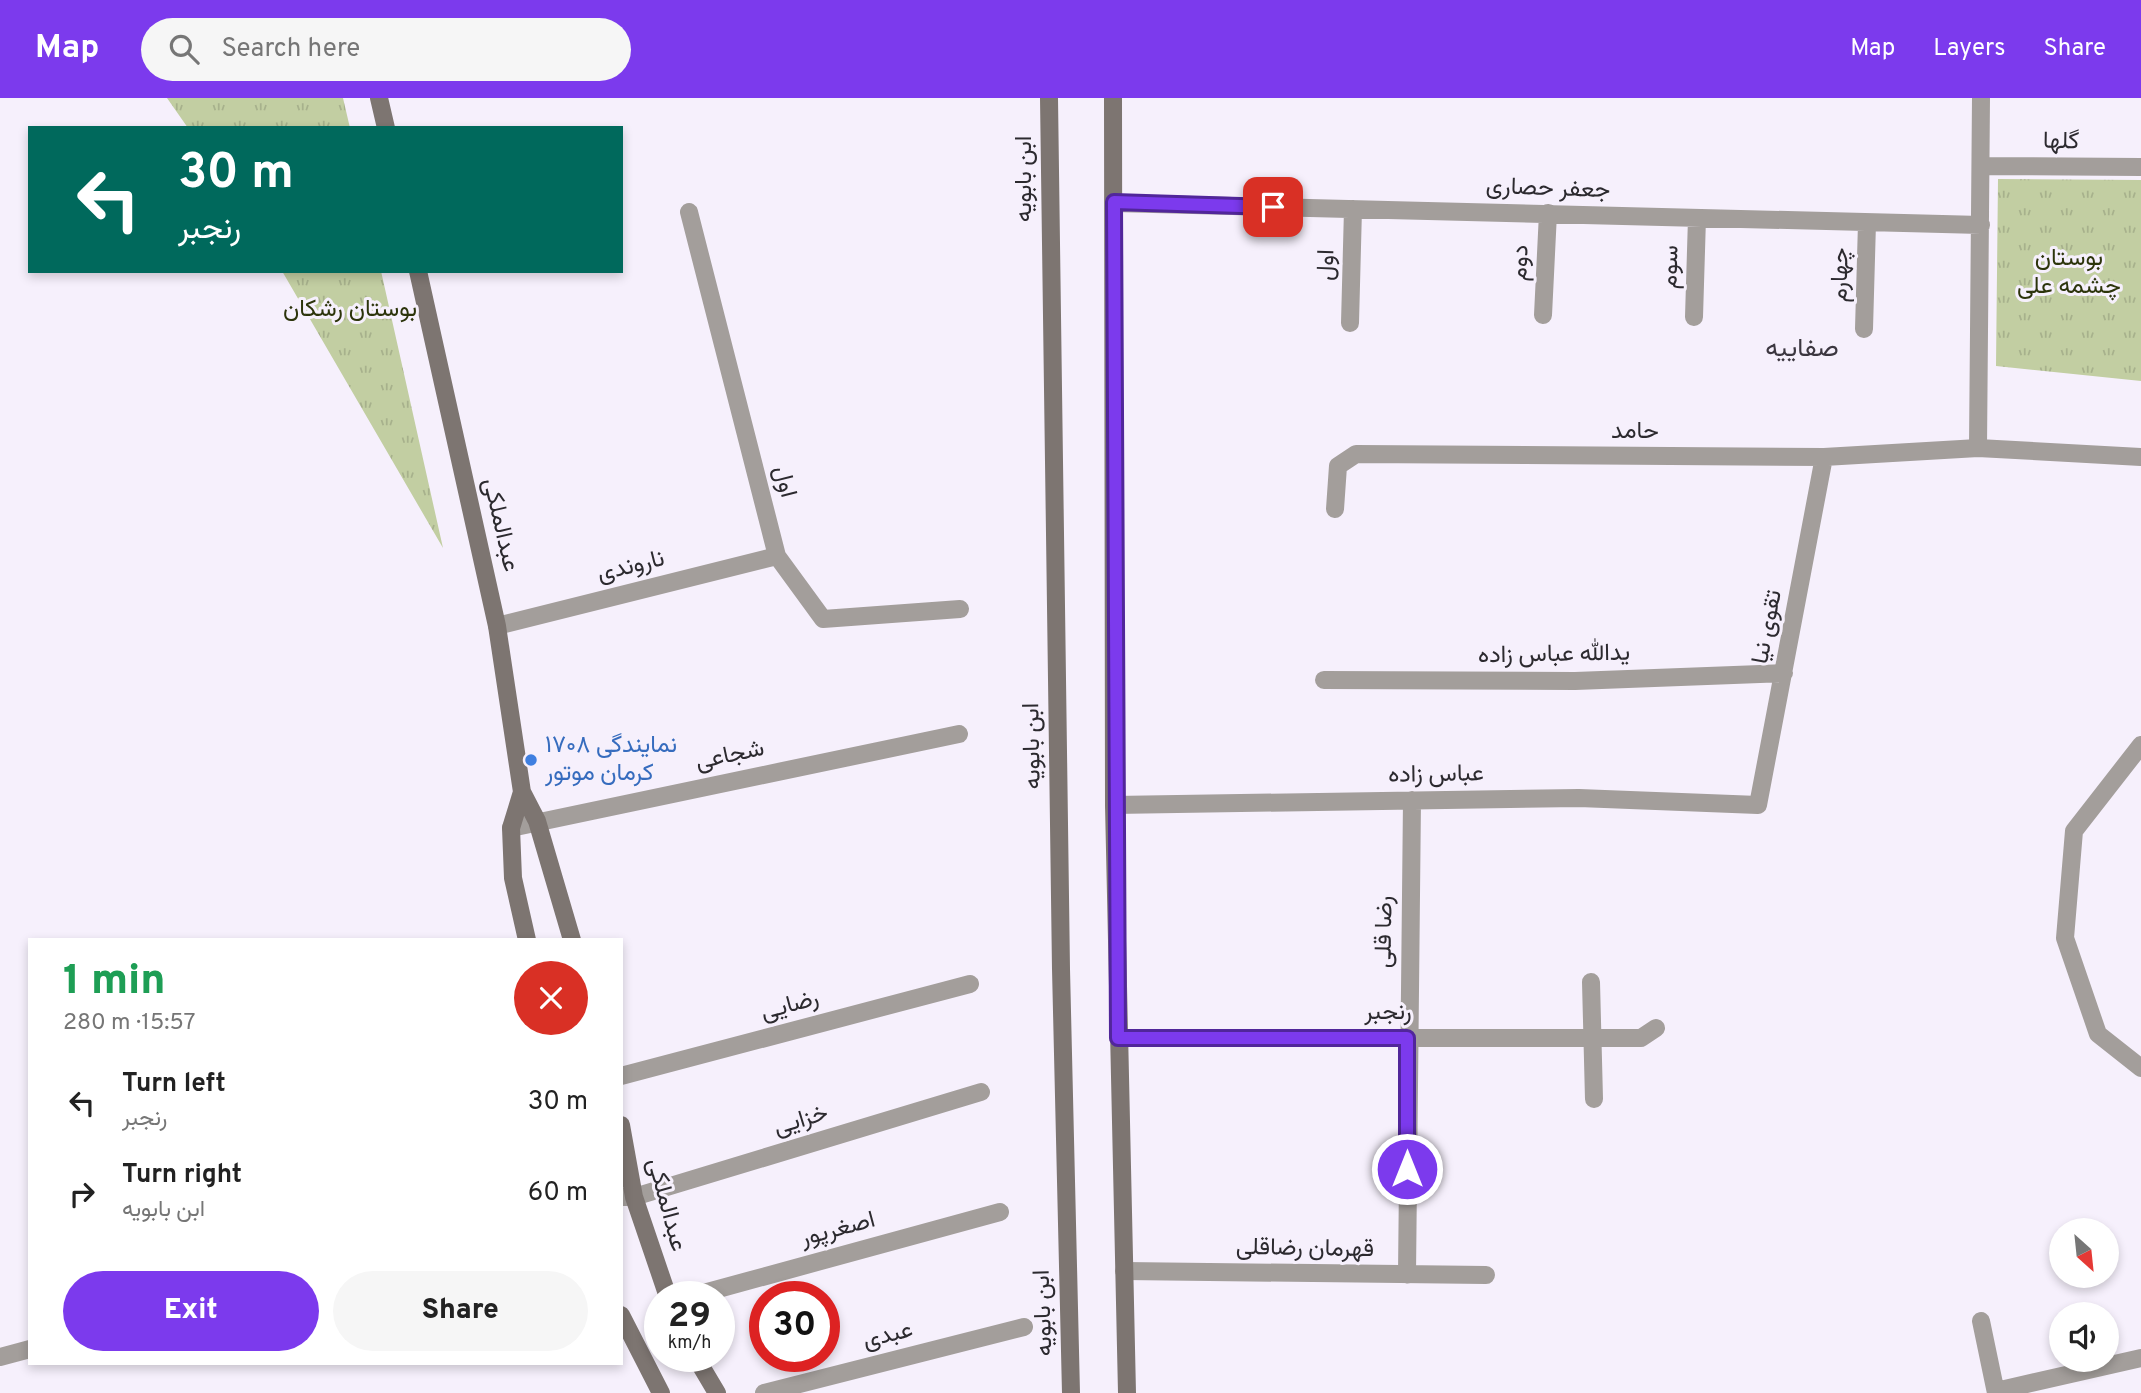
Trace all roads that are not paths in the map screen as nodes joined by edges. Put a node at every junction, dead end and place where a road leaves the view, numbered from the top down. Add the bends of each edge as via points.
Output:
1 (379, 98) edge
2 (1049, 98) edge
3 (1113, 98) edge
4 (1981, 98) edge
5 (386, 126) edge
6 (1981, 166) junction
7 (2141, 167) edge
8 (1114, 202) junction
9 (1353, 209) junction
10 (689, 212) dead end
11 (1548, 213) junction
12 (1697, 218) junction
13 (1867, 223) junction
14 (1982, 225) junction
15 (418, 273) edge
16 (1543, 315) dead end
17 (1694, 317) dead end
18 (1350, 323) dead end
19 (1864, 328) dead end
20 (1978, 448) junction
21 (1824, 457) junction
22 (2141, 457) edge
23 (1335, 509) dead end
24 (778, 556) junction
25 (960, 609) dead end
26 (497, 626) junction
27 (1784, 673) junction
28 (1324, 680) dead end
29 (959, 734) dead end
30 (2141, 746) edge
31 (522, 792) junction
32 (1412, 800) junction
33 (1114, 804) junction
34 (1758, 806) joint
35 (537, 821) junction
36 (511, 828) junction
37 (527, 938) edge
38 (571, 938) edge
39 (1591, 982) dead end
40 (970, 984) dead end
41 (1656, 1028) dead end
42 (1118, 1038) junction
43 (1407, 1038) junction
44 (1592, 1038) junction
45 (2141, 1068) edge
46 (623, 1075) edge
47 (981, 1092) dead end
48 (1594, 1099) dead end
49 (623, 1146) edge
50 (628, 1197) edge
51 (1000, 1212) dead end
52 (1124, 1271) junction
53 (1407, 1275) junction
54 (1486, 1275) dead end
55 (662, 1281) edge
56 (735, 1284) edge
57 (623, 1319) edge
58 (1981, 1321) dead end
59 (1024, 1327) dead end
60 (28, 1350) edge
61 (0, 1357) edge
62 (2141, 1358) edge
63 (705, 1372) edge
64 (1996, 1392) edge
65 (661, 1393) edge
66 (717, 1393) edge
67 (764, 1393) edge
68 (1071, 1393) edge
69 (1127, 1393) edge

1 - 5 main road
2 - 68 main road, ابن بابویه
3 - 8 main road
4 - 6 street
6 - 7 street, گلها
6 - 14 street
8 - 9 street, جعفر حصاری
8 - 33 main road
9 - 11 street, جعفر حصاری
9 - 18 street, اول
10 - 24 street, اول
11 - 12 street, جعفر حصاری
11 - 16 street, دوم
12 - 13 street, جعفر حصاری
12 - 17 street, سوم
13 - 14 street, جعفر حصاری
13 - 19 street, چهارم
14 - 20 street
15 - 26 main road, عبدالملکی
20 - 21 street, حامد
20 - 22 street, حامد
21 - 23 street, حامد via 1356,454 1338,466
21 - 27 street, تقوی نیا
24 - 25 street, اول via 823,619
24 - 26 street, ناروندی
26 - 31 main road, عبدالملکی
27 - 28 street, یدالله عباس زاده via 1575,681
27 - 34 street, تقوی نیا
29 - 35 street, شجاعی
30 - 45 street via 2074,831 2066,938 2098,1034
31 - 35 main road, عبدالملکی
31 - 36 main road, عبدالملکی
32 - 33 street, عباس زاده
32 - 34 street, عباس زاده via 1579,799
32 - 43 street, رضا قلی
33 - 42 main road
35 - 36 street, شجاعی
35 - 38 main road, عبدالملکی
36 - 37 main road, عبدالملکی via 513,878
39 - 44 street
40 - 46 street, رضایی
41 - 44 street, رنجبر via 1642,1038
42 - 43 street, رنجبر
42 - 52 main road
43 - 44 street, رنجبر
43 - 53 street, رضا قلی
44 - 48 street
47 - 50 street, خزایی
49 - 50 main road, عبدالملکی
50 - 55 main road, عبدالملکی
51 - 56 street, اصغرپور
52 - 53 street, قهرمان رضاقلی
52 - 69 main road
53 - 54 street, قهرمان رضاقلی
57 - 65 main road
58 - 64 street
59 - 67 street, عبدی
60 - 61 street
62 - 64 street
63 - 66 main road

